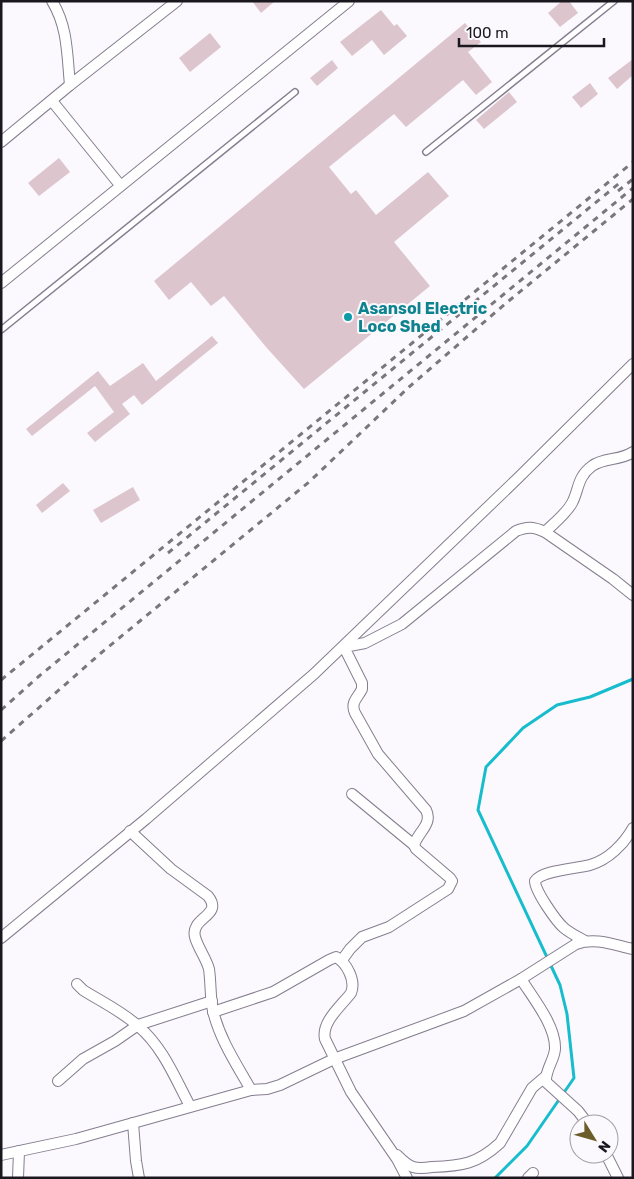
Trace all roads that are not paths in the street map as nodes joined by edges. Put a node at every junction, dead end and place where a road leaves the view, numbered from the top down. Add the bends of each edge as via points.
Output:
1 (52, 1) edge
2 (177, 1) edge
3 (614, 1) edge
4 (348, 2) edge
5 (70, 85) junction
6 (295, 92) dead end
7 (52, 100) junction
8 (1, 142) edge
9 (426, 152) dead end
10 (120, 186) junction
11 (1, 283) edge
12 (1, 330) edge
13 (633, 364) edge
14 (633, 452) edge
15 (545, 532) junction
16 (633, 596) edge
17 (344, 647) junction
18 (352, 794) dead end
19 (633, 828) edge
20 (130, 831) junction
21 (414, 846) junction
22 (1, 938) edge
23 (580, 942) junction
24 (633, 949) edge
25 (342, 960) junction
26 (524, 977) junction
27 (77, 984) dead end
28 (212, 1001) junction
29 (214, 1012) junction
30 (138, 1025) junction
31 (334, 1059) junction
32 (546, 1079) junction
33 (58, 1081) dead end
34 (251, 1090) junction
35 (190, 1106) junction
36 (580, 1114) edge
37 (133, 1123) junction
38 (390, 1150) junction
39 (19, 1151) junction
40 (1, 1155) edge
41 (611, 1164) edge
42 (18, 1178) edge
43 (139, 1178) edge
44 (407, 1178) edge
45 (618, 1178) edge

1 - 5 street via 64,27
2 - 5 street
3 - 9 lane
4 - 10 street
5 - 7 street
6 - 12 lane
7 - 8 street
7 - 10 street
10 - 11 street
13 - 17 street
14 - 15 street via 592,465 576,487 573,502
15 - 16 street
15 - 17 street via 534,527 516,531 407,621 365,643
17 - 20 street
17 - 21 street via 362,683 362,689 353,702 355,713 378,754 429,816
18 - 21 street
19 - 23 street via 620,846 598,862 536,878 537,890 556,919
20 - 22 street
20 - 28 street via 171,870 212,901 213,907 198,922 195,930 195,938 208,969
21 - 25 street via 450,878 452,886 389,927 362,937
23 - 24 street via 596,941
23 - 26 street
25 - 29 street via 336,957 273,992
25 - 31 street via 353,980 353,988 323,1032
26 - 31 street via 464,1011
26 - 32 street via 554,1038 555,1050
27 - 30 street
28 - 29 street
28 - 30 street
29 - 34 street via 225,1044
30 - 33 street via 83,1059
30 - 35 street via 162,1052
31 - 34 street via 280,1085
31 - 38 street via 350,1092
32 - 36 street
32 - 38 street via 532,1088 500,1144 471,1163 418,1168
34 - 35 street
35 - 37 street
37 - 39 street
37 - 43 street
38 - 44 street
39 - 40 street
39 - 42 street
41 - 45 street

